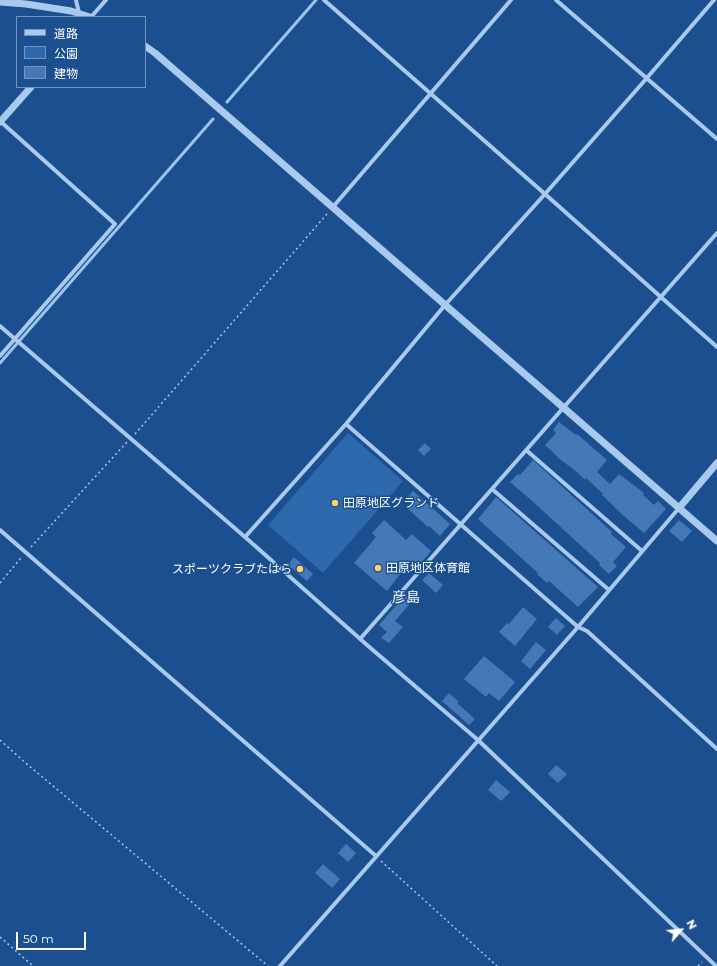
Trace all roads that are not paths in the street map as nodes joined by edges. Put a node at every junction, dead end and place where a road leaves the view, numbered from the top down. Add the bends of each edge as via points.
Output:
1 (76, 0) edge
2 (106, 0) edge
3 (324, 0) edge
4 (511, 0) edge
5 (556, 0) edge
6 (714, 0) edge
7 (0, 2) edge
8 (79, 14) junction
9 (87, 16) edge
10 (92, 16) edge
11 (146, 47) edge
12 (646, 79) junction
13 (29, 88) edge
14 (430, 94) junction
15 (0, 122) edge
16 (717, 139) edge
17 (546, 194) junction
18 (332, 208) junction
19 (717, 233) edge
20 (660, 296) junction
21 (445, 305) junction
22 (0, 326) edge
23 (17, 341) junction
24 (717, 347) edge
25 (0, 356) edge
26 (564, 408) junction
27 (346, 424) junction
28 (526, 450) junction
29 (717, 464) edge
30 (492, 489) junction
31 (678, 508) junction
32 (460, 525) junction
33 (0, 530) edge
34 (245, 537) junction
35 (717, 542) edge
36 (642, 551) junction
37 (609, 590) junction
38 (578, 627) junction
39 (360, 639) junction
40 (478, 740) junction
41 (717, 749) edge
42 (376, 856) junction
43 (280, 966) edge
44 (716, 966) edge

1 - 8 street
2 - 10 street
3 - 14 street
4 - 14 street
5 - 12 street
6 - 12 street
7 - 8 street
8 - 9 street
11 - 18 street
12 - 16 street
12 - 17 street
13 - 15 street
14 - 17 street
14 - 18 street
15 - 23 street via 115,224
17 - 20 street
17 - 21 street
18 - 21 street
19 - 20 street
20 - 24 street
20 - 26 street
21 - 26 street
21 - 27 street
22 - 23 street
23 - 25 street
23 - 34 street
26 - 28 street
26 - 31 street
27 - 32 street
27 - 34 street
28 - 30 street
28 - 36 street
29 - 31 street
30 - 32 street
30 - 37 street
31 - 35 street
31 - 36 street
32 - 38 street
32 - 39 street
33 - 42 street
34 - 39 street
36 - 37 street
37 - 38 street
38 - 40 street
38 - 41 street via 587,631
39 - 40 street
40 - 42 street
40 - 44 street
42 - 43 street

